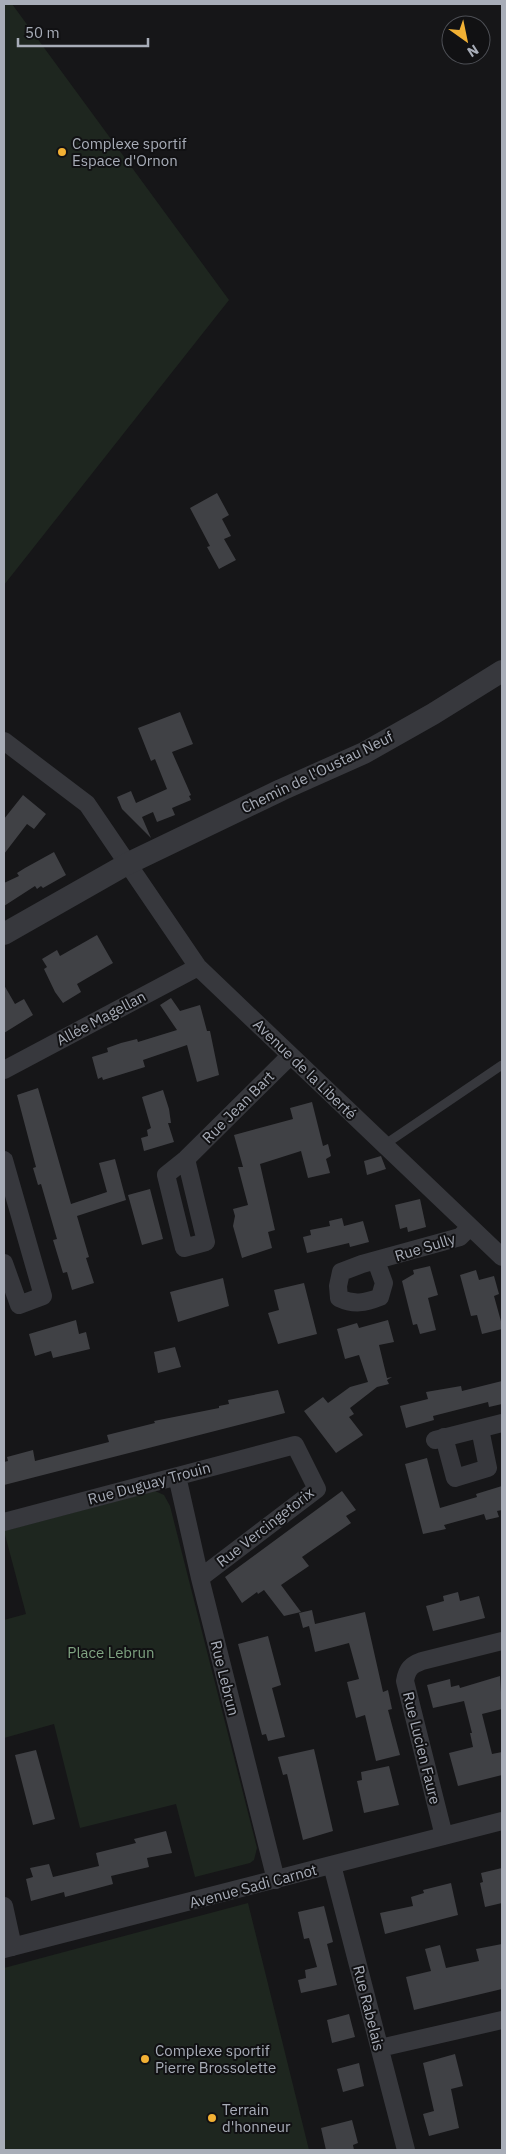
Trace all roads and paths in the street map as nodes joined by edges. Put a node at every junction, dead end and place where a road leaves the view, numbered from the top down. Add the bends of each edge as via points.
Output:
1 (502, 671) edge
2 (4, 741) edge
3 (127, 864) junction
4 (4, 934) edge
5 (198, 967) junction
6 (290, 1056) junction
7 (502, 1065) edge
8 (4, 1070) edge
9 (384, 1145) junction
10 (186, 1159) dead end
11 (4, 1160) edge
12 (470, 1227) junction
13 (28, 1244) junction
14 (502, 1258) edge
15 (376, 1261) dead end
16 (4, 1262) edge
17 (502, 1422) edge
18 (480, 1429) junction
19 (295, 1445) joint
20 (177, 1476) junction
21 (4, 1522) edge
22 (200, 1578) junction
23 (502, 1641) edge
24 (502, 1821) edge
25 (444, 1836) junction
26 (332, 1865) junction
27 (276, 1880) junction
28 (4, 1906) edge
29 (9, 1948) edge
30 (502, 2020) edge
31 (380, 2048) junction
32 (406, 2150) edge

1 - 3 street, Chemin de l'Oustau Neuf via 364,752
2 - 3 street, Avenue de la Liberté via 87,804
3 - 4 street, Chemin de l'Oustau Neuf
3 - 5 street, Avenue de la Liberté
5 - 6 street, Avenue de la Liberté
5 - 8 street, Allée Magellan
6 - 9 street, Avenue de la Liberté
6 - 10 street, Rue Jean Bart
7 - 9 lane
9 - 12 street, Avenue de la Liberté
11 - 13 street
12 - 14 street, Avenue de la Liberté
12 - 15 street, Rue Sully via 460,1238
13 - 16 street
13 - 16 street via 43,1296 19,1305
17 - 18 street
18 - 18 street via 440,1438 455,1478 488,1468
19 - 20 street, Rue Duguay Trouin
19 - 22 street, Rue Vercingetorix via 318,1489
20 - 21 street, Rue Duguay Trouin
20 - 22 street, Rue Lebrun
22 - 27 street, Rue Lebrun
23 - 25 street, Rue Lucien Faure via 422,1661 406,1671 405,1681
24 - 25 street, Avenue Sadi Carnot
25 - 26 street, Avenue Sadi Carnot
26 - 27 street, Avenue Sadi Carnot
26 - 31 street, Rue Rabelais
27 - 29 street, Avenue Sadi Carnot
28 - 29 street
30 - 31 street
31 - 32 street, Rue Rabelais

